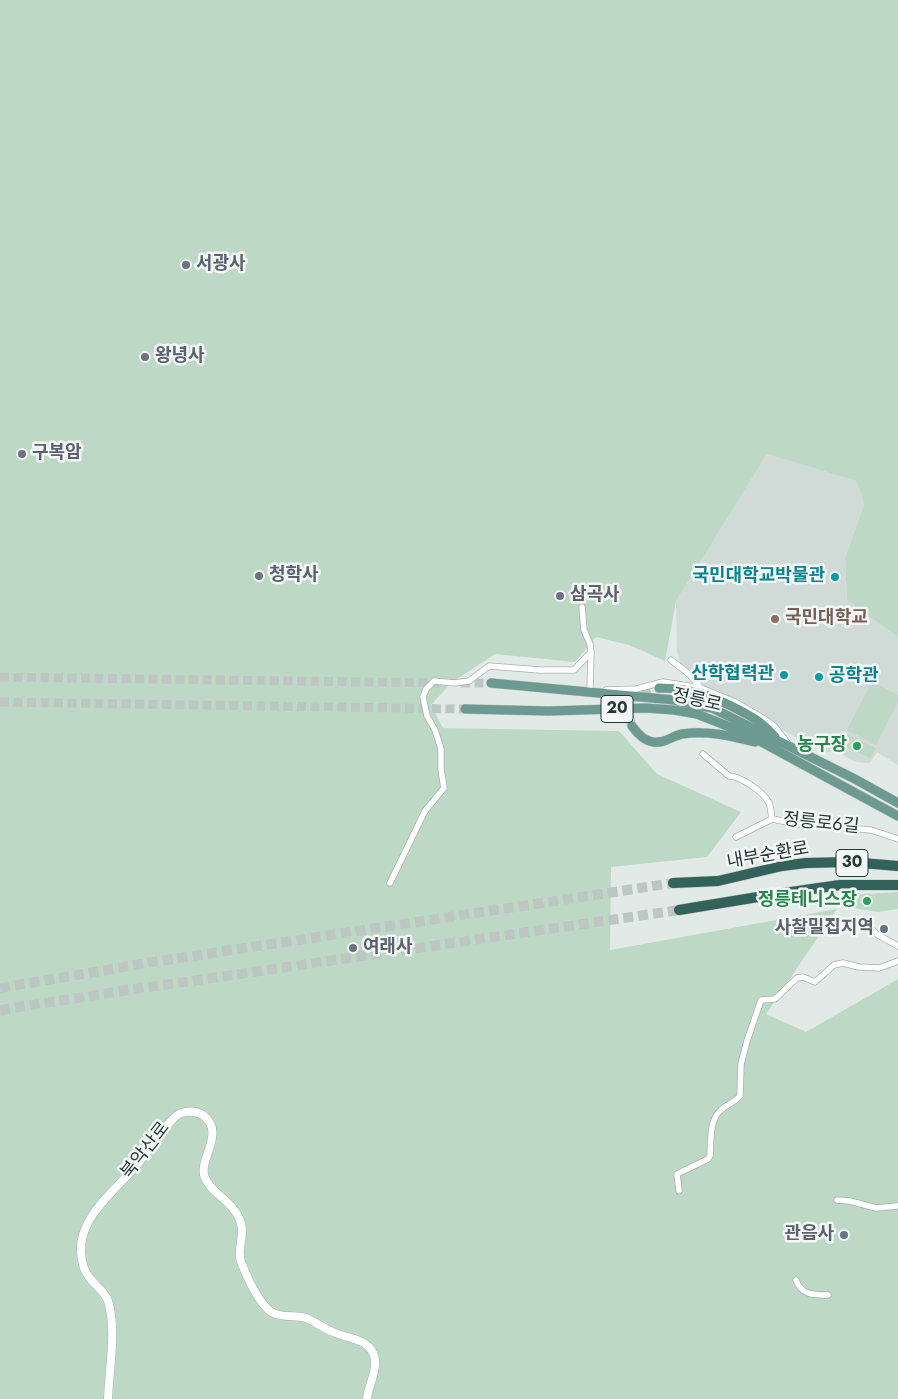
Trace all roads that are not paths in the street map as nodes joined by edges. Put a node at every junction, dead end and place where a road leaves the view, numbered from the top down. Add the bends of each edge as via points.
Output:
1 (582, 607) dead end
2 (591, 652) junction
3 (671, 660) dead end
4 (491, 683) tunnel mouth
5 (533, 688) junction
6 (659, 688) tunnel mouth
7 (701, 688) junction
8 (590, 690) junction
9 (465, 709) tunnel mouth
10 (632, 726) dead end
11 (777, 739) junction
12 (762, 742) junction
13 (788, 744) junction
14 (704, 754) dead end
15 (797, 762) junction
16 (853, 778) junction
17 (898, 803) edge
18 (898, 816) edge
19 (772, 819) junction
20 (736, 837) dead end
21 (898, 839) edge
22 (898, 866) edge
23 (390, 883) dead end
24 (673, 884) tunnel mouth
25 (898, 885) edge
26 (679, 910) tunnel mouth
27 (867, 925) dead end
28 (898, 946) edge
29 (898, 961) edge
30 (679, 1191) dead end
31 (837, 1200) dead end
32 (898, 1206) edge
33 (796, 1280) dead end
34 (828, 1295) dead end
35 (108, 1399) edge
36 (367, 1399) edge

1 - 2 street via 584,630
2 - 8 street
2 - 23 street via 574,670 489,666 470,682 434,681 426,689 424,704 441,749 444,788 425,811
3 - 7 street, 정릉로
4 - 5 main road, 정릉로 / 20
5 - 8 street, 정릉로
5 - 11 main road, 정릉로 / 20 via 692,703 712,708
6 - 11 main road via 686,690 718,699 764,724
7 - 8 street, 정릉로 via 663,682 636,689
7 - 13 street, 정릉로 via 766,720
9 - 12 main road, 정릉로 / 20 via 674,710 698,714
10 - 12 main road via 653,742 694,733
11 - 13 main road, 정릉로 / 20
12 - 15 main road, 정릉로 / 20
13 - 16 main road, 정릉로 / 20
14 - 19 street, 정릉로6길 via 729,776 747,782 760,792 769,802
15 - 16 main road via 813,763 847,782 853,782
15 - 18 main road, 정릉로 / 20
16 - 17 main road, 정릉로 / 20
19 - 20 street, 정릉로6길
19 - 21 street, 정릉로6길 via 871,830
22 - 24 highway, 내부순환로 / 30 via 806,863 718,881
25 - 26 highway, 30 via 840,885
27 - 28 street
29 - 30 street via 880,968 843,962 834,965 815,982 797,978 775,999 761,1000 746,1041 740,1096 714,1117 708,1159 677,1174
31 - 32 street via 850,1200 876,1208
33 - 34 street via 798,1287 807,1293
35 - 36 street, 북악산로 via 112,1332 110,1308 107,1298 84,1270 80,1243 94,1212 128,1177 172,1118 191,1111 210,1121 212,1130 203,1170 205,1178 239,1218 243,1234 240,1259 253,1289 273,1312 305,1318 368,1346 375,1360

